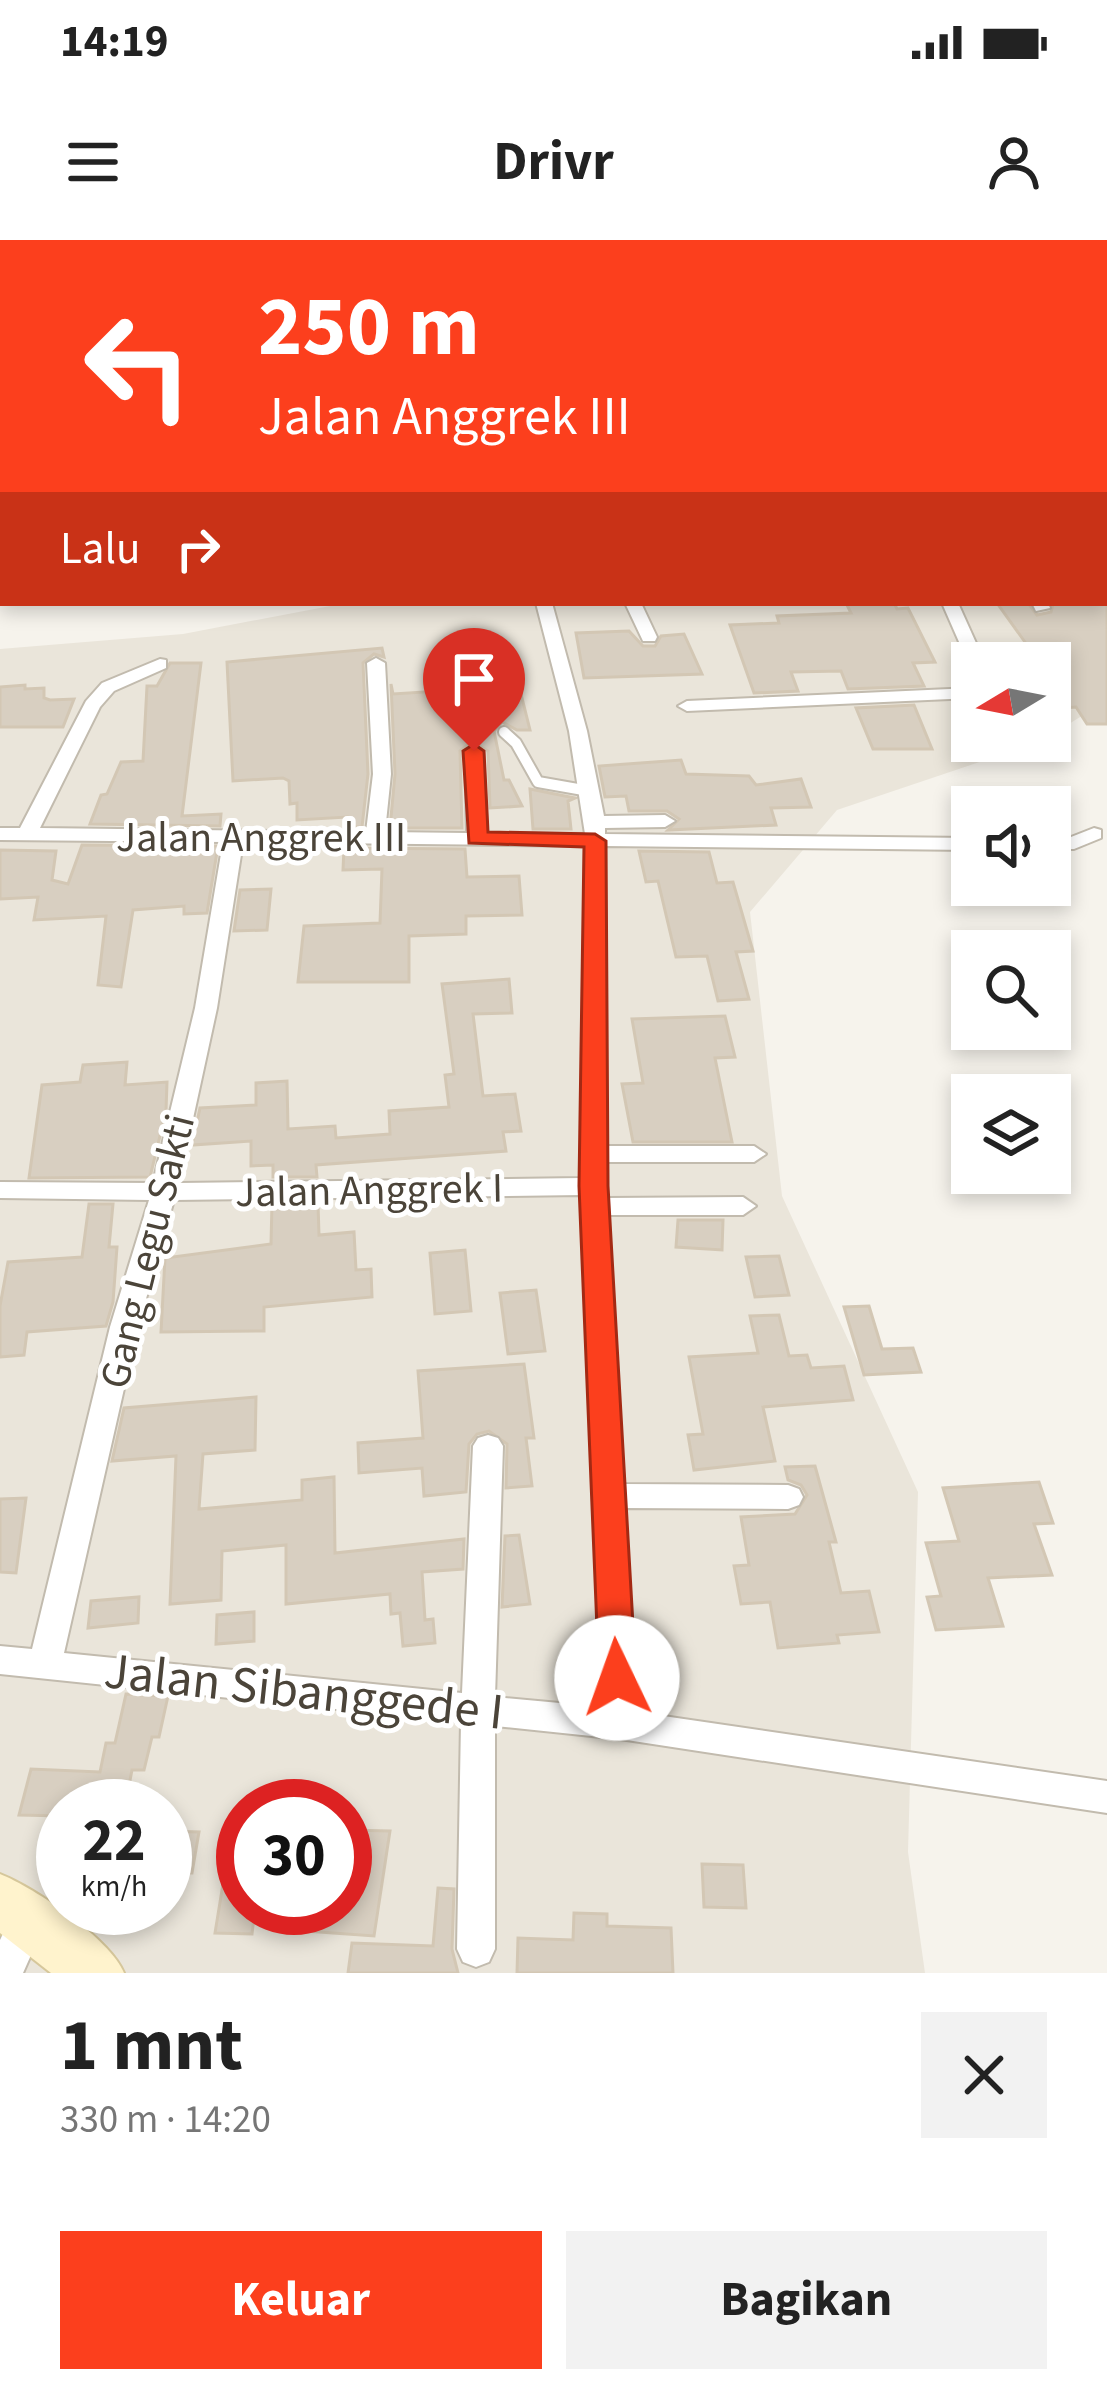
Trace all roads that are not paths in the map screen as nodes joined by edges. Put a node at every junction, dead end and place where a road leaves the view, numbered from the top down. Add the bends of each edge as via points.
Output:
1 (545, 606) edge
2 (634, 606) edge
3 (951, 606) edge
4 (649, 637) dead end
5 (967, 642) edge
6 (376, 663) dead end
7 (160, 664) dead end
8 (951, 694) edge
9 (687, 706) dead end
10 (504, 732) dead end
11 (474, 751) dead end
12 (590, 791) junction
13 (664, 820) dead end
14 (595, 832) junction
15 (27, 834) junction
16 (1094, 834) dead end
17 (0, 835) edge
18 (375, 836) junction
19 (234, 837) junction
20 (477, 838) junction
21 (951, 843) edge
22 (1071, 843) edge
23 (594, 1154) junction
24 (754, 1154) dead end
25 (0, 1190) edge
26 (164, 1192) junction
27 (594, 1196) junction
28 (743, 1206) dead end
29 (488, 1446) dead end
30 (609, 1496) junction
31 (788, 1497) dead end
32 (0, 1660) edge
33 (45, 1664) junction
34 (478, 1708) junction
35 (620, 1724) junction
36 (1107, 1797) edge
37 (14, 1911) edge
38 (476, 1949) dead end
39 (4, 1973) edge
40 (96, 1973) edge

1 - 12 street
2 - 4 street
3 - 5 street
6 - 18 street via 382,774
7 - 15 street via 108,687 92,705
8 - 9 street
10 - 12 lane via 520,743 538,782
11 - 20 street
12 - 14 street
13 - 14 street
14 - 20 street, Jalan Anggrek III
14 - 21 street
14 - 23 street
15 - 17 street, Jalan Anggrek III
15 - 19 street, Jalan Anggrek III
16 - 22 street
18 - 19 street, Jalan Anggrek III
18 - 20 street, Jalan Anggrek III
19 - 26 street, Gang Legu Sakti
23 - 24 street
23 - 27 street
25 - 26 street, Jalan Anggrek I
26 - 27 street, Jalan Anggrek I
26 - 33 street, Gang Legu Sakti
27 - 28 street, Jalan Anggrek I
27 - 30 street
29 - 34 street
30 - 31 street
30 - 35 street
32 - 33 street, Jalan Sibanggede I
33 - 34 street, Jalan Sibanggede I
34 - 35 street, Jalan Sibanggede I
34 - 38 street
35 - 36 street, Jalan Sibanggede I
37 - 39 street
37 - 40 main road

